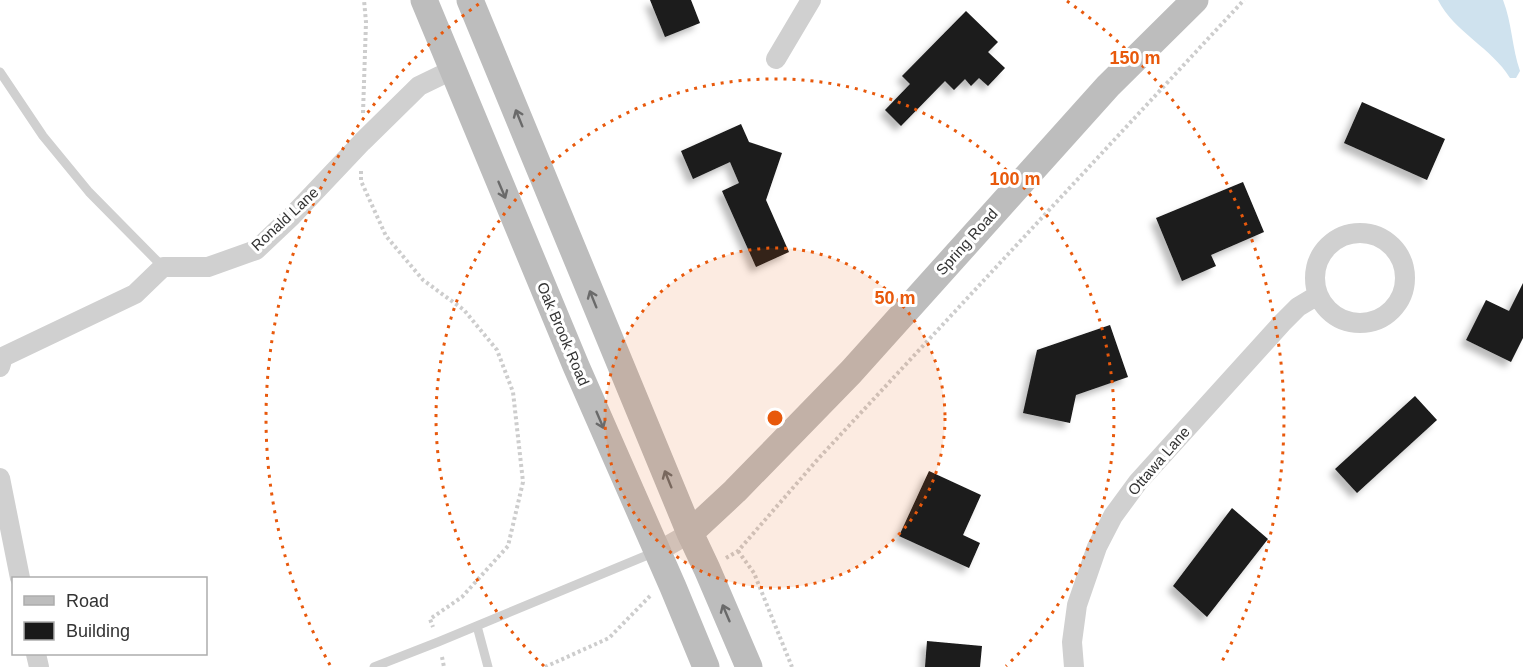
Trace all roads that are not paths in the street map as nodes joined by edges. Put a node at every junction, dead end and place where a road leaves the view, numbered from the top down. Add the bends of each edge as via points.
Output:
1 (424, 0) edge
2 (470, 0) edge
3 (811, 0) edge
4 (1195, 0) edge
5 (776, 60) dead end
6 (452, 70) junction
7 (0, 72) edge
8 (163, 267) junction
9 (1318, 295) junction
10 (0, 367) edge
11 (0, 478) edge
12 (690, 533) junction
13 (657, 552) junction
14 (20, 577) edge
15 (477, 626) junction
16 (374, 667) edge
17 (488, 667) edge
18 (706, 667) edge
19 (749, 667) edge
20 (1074, 667) edge

1 - 6 main road, Oak Brook Road
12 -> 2 main road
3 - 5 street
4 - 12 main road, Spring Road via 1100,95 850,372
6 - 8 street, Ronald Lane via 419,86 256,250 208,267
6 -> 13 main road, Oak Brook Road
7 - 8 lane via 43,136 89,192
8 - 10 street via 135,294 3,357
9 - 9 street via 1338,318 1353,323 1376,320 1395,307 1402,293 1402,262 1384,240 1371,234 1343,236 1331,243 1316,267
9 - 20 street, Ottawa Lane via 1282,323 1138,482 1113,516 1097,547 1077,605 1072,642
11 - 14 street
12 - 13 street, Spring Road
19 -> 12 main road
13 - 15 lane
13 - 18 main road, Oak Brook Road
15 - 16 lane
15 - 17 lane

